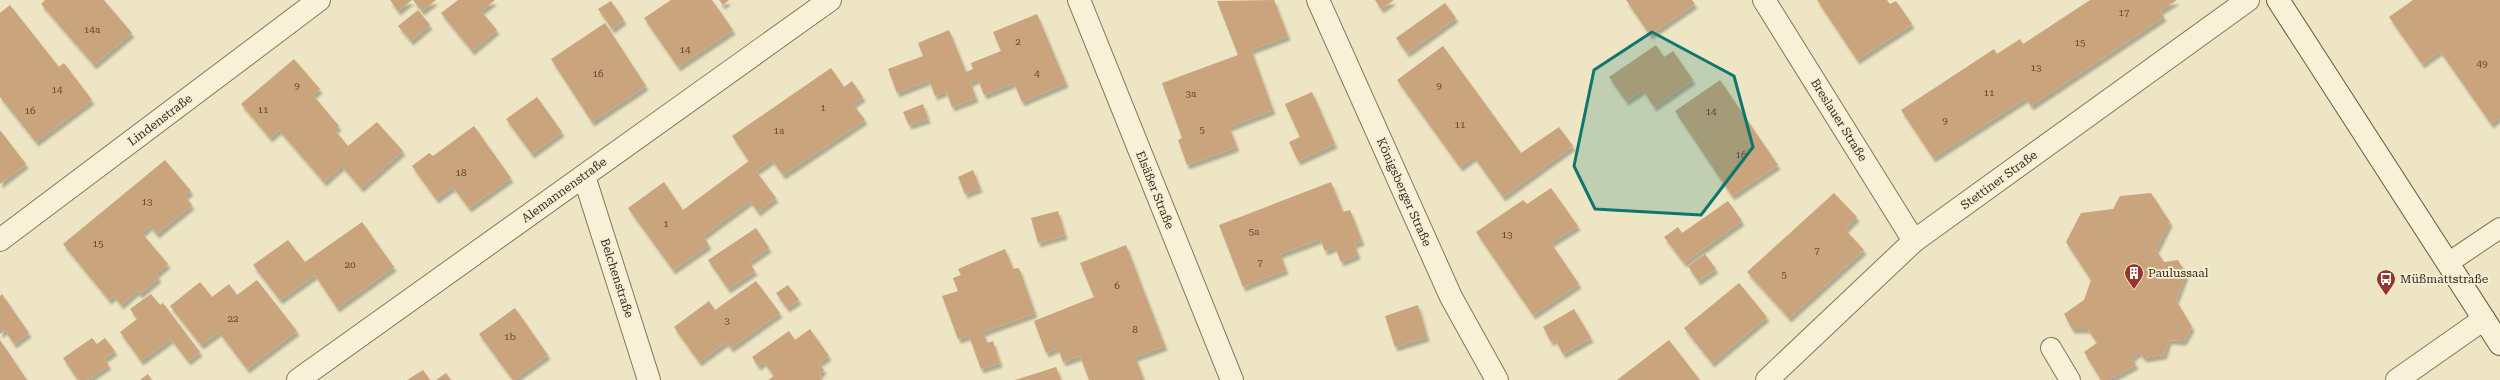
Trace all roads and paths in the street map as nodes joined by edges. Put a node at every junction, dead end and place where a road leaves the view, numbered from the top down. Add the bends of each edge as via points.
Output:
1 (319, 0) edge
2 (830, 0) edge
3 (1079, 0) edge
4 (1318, 0) edge
5 (1764, 0) edge
6 (2248, 0) edge
7 (2278, 0) edge
8 (584, 176) junction
9 (2500, 228) edge
10 (0, 240) edge
11 (1914, 241) junction
12 (2448, 263) junction
13 (2484, 319) junction
14 (2500, 344) edge
15 (2051, 348) dead end
16 (298, 380) edge
17 (649, 380) edge
18 (1232, 380) edge
19 (1497, 380) edge
20 (1767, 380) edge
21 (2070, 380) edge
22 (2397, 380) edge

1 - 10 street, Lindenstraße
2 - 8 street, Alemannenstraße
3 - 18 street, Elsäßer Straße
4 - 19 street, Königsberger Straße via 1451,296
5 - 11 street, Breslauer Straße
6 - 11 street, Stettiner Straße
7 - 12 street
8 - 16 street, Alemannenstraße
8 - 17 street, Belchenstraße
9 - 12 lane
11 - 20 street, Stettiner Straße
12 - 13 street
13 - 14 street
13 - 22 street
15 - 21 lane

